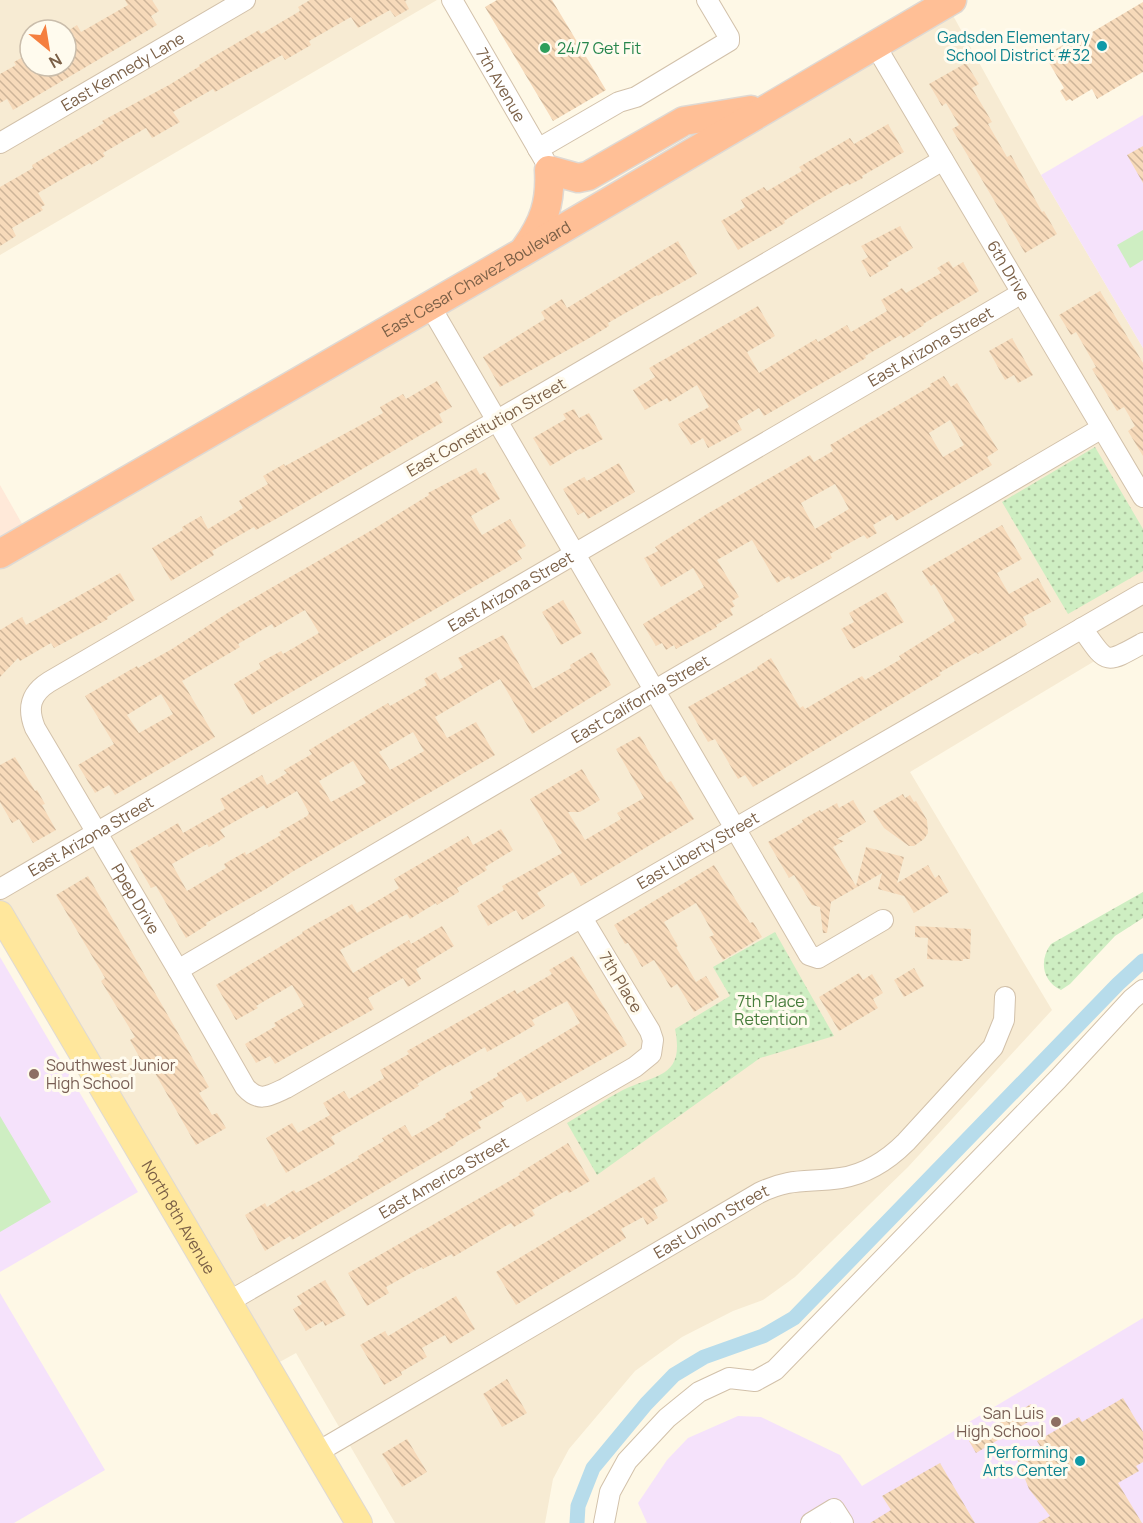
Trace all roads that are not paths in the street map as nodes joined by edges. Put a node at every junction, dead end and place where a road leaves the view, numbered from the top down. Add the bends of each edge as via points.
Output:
1 (245, 0) edge
2 (707, 0) edge
3 (952, 0) edge
4 (455, 1) edge
5 (875, 45) junction
6 (768, 108) junction
7 (0, 143) edge
8 (544, 160) junction
9 (943, 160) junction
10 (522, 252) junction
11 (1022, 293) junction
12 (430, 306) junction
13 (496, 421) junction
14 (1102, 428) junction
15 (1143, 497) edge
16 (0, 554) edge
17 (574, 554) junction
18 (1143, 593) edge
19 (1082, 628) junction
20 (1143, 643) edge
21 (655, 692) junction
22 (32, 698) joint
23 (734, 829) junction
24 (97, 833) junction
25 (0, 889) edge
26 (0, 914) edge
27 (582, 918) junction
28 (884, 920) dead end
29 (178, 970) junction
30 (1143, 990) edge
31 (1005, 997) dead end
32 (653, 1048) joint
33 (252, 1095) joint
34 (228, 1302) junction
35 (316, 1453) junction
36 (838, 1516) edge
37 (358, 1523) edge
38 (604, 1523) edge
39 (811, 1523) edge

1 - 7 street, East Kennedy Lane
2 - 8 street via 729,41 636,97 619,102
3 - 5 highway, East Cesar Chavez Boulevard
4 - 8 street, 7th Avenue
5 - 6 highway, East Cesar Chavez Boulevard
5 - 9 street, 6th Drive
6 - 8 highway via 684,121 588,176 578,178
6 - 10 highway, East Cesar Chavez Boulevard
8 - 10 highway via 549,190 543,220
9 - 11 street, 6th Drive
9 - 13 street, East Constitution Street
10 - 12 highway, East Cesar Chavez Boulevard
11 - 14 street, 6th Drive
11 - 17 street, East Arizona Street
12 - 13 street
12 - 16 highway, East Cesar Chavez Boulevard
13 - 17 street
13 - 22 street, East Constitution Street via 49,682
14 - 15 street, 6th Drive
14 - 21 street, East California Street
17 - 21 street
17 - 24 street, East Arizona Street
18 - 19 street, East Liberty Street
19 - 20 street via 1107,658 1118,658
19 - 23 street, East Liberty Street
21 - 23 street
21 - 29 street, East California Street
22 - 24 street, Ppep Drive via 29,713 35,728
23 - 27 street, East Liberty Street
23 - 28 street via 812,958
24 - 25 street, East Arizona Street
24 - 29 street, Ppep Drive
26 - 34 main road, North 8th Avenue
27 - 32 street, 7th Place via 650,1031
27 - 33 street, East Liberty Street via 286,1088 267,1097
29 - 33 street, Ppep Drive
30 - 38 street via 775,1370 755,1381 729,1378 699,1392 667,1418 627,1461 610,1492
31 - 35 street, East Union Street via 1004,1020 993,1047 888,1158 842,1178 793,1180 759,1193
32 - 34 street, East America Street via 635,1067
34 - 35 main road, North 8th Avenue
35 - 37 main road, North 8th Avenue
36 - 39 street

